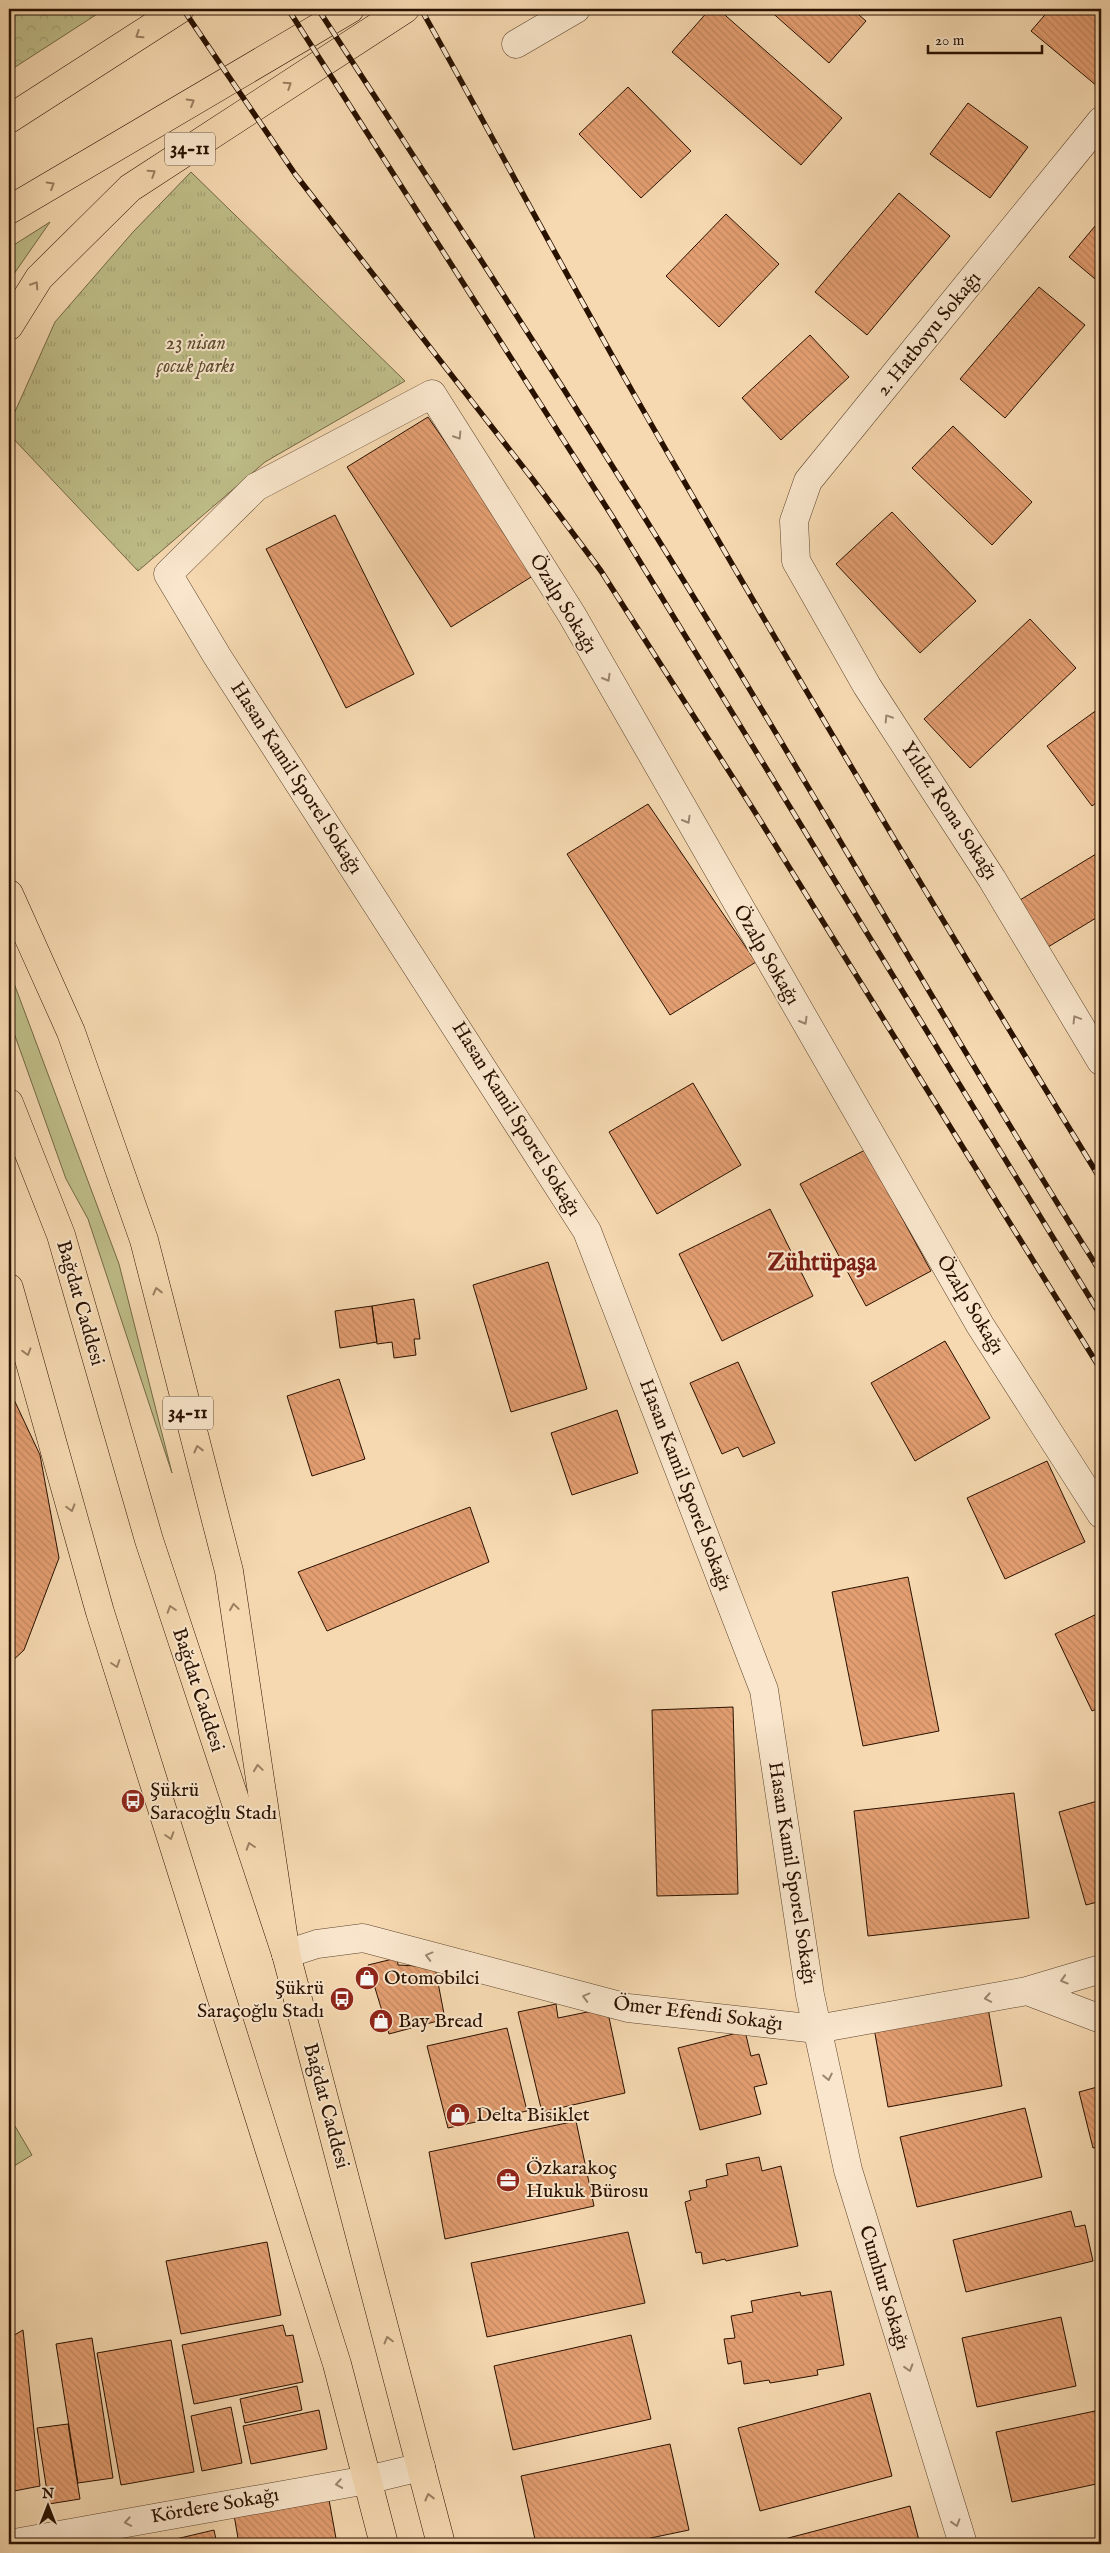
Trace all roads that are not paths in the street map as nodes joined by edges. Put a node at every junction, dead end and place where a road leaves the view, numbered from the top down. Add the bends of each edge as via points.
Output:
1 (180, 9) edge
2 (350, 9) edge
3 (405, 9) edge
4 (576, 9) edge
5 (516, 44) dead end
6 (9, 119) edge
7 (1101, 121) edge
8 (9, 210) edge
9 (9, 326) edge
10 (432, 394) joint
11 (796, 561) joint
12 (9, 894) edge
13 (1101, 1061) edge
14 (9, 1103) edge
15 (9, 1288) edge
16 (1101, 1514) edge
17 (286, 1954) junction
18 (1101, 1969) edge
19 (1027, 1991) junction
20 (1101, 2019) edge
21 (818, 2029) junction
22 (421, 2467) junction
23 (367, 2480) junction
24 (9, 2544) edge
25 (384, 2544) edge
26 (440, 2544) edge
27 (963, 2544) edge

1 -> 6 main road
8 -> 2 main road, 34-11
9 -> 3 main road, 34-11 via 39,278 130,188
4 - 5 street
7 - 11 street, 2. Hatboyu Sokağı via 808,481 794,521
10 -> 16 street, Özalp Sokağı via 572,615 980,1325
10 - 21 street, Hasan Kamil Sporel Sokağı via 256,487 168,574 217,656 587,1231 764,1690 810,1995
13 -> 11 street, Yıldız Rona Sokağı via 992,879 868,686
17 -> 12 main road, 34-11 via 229,1571 144,1240 71,1032
17 -> 14 main road, Bağdat Caddesi via 149,1540 61,1235
15 -> 23 main road via 100,1612 337,2364
21 -> 17 street, Ömer Efendi Sokağı via 628,2008 363,1938 317,1944
22 -> 17 main road, Bağdat Caddesi
18 -> 19 street, Ömer Efendi Sokağı
19 - 20 street
19 -> 21 street, Ömer Efendi Sokağı
21 -> 27 street, Cumhur Sokağı via 848,2170
22 - 23 street, Kördere Sokağı
26 -> 22 main road, Bağdat Caddesi
23 -> 24 street, Kördere Sokağı
23 - 25 main road

